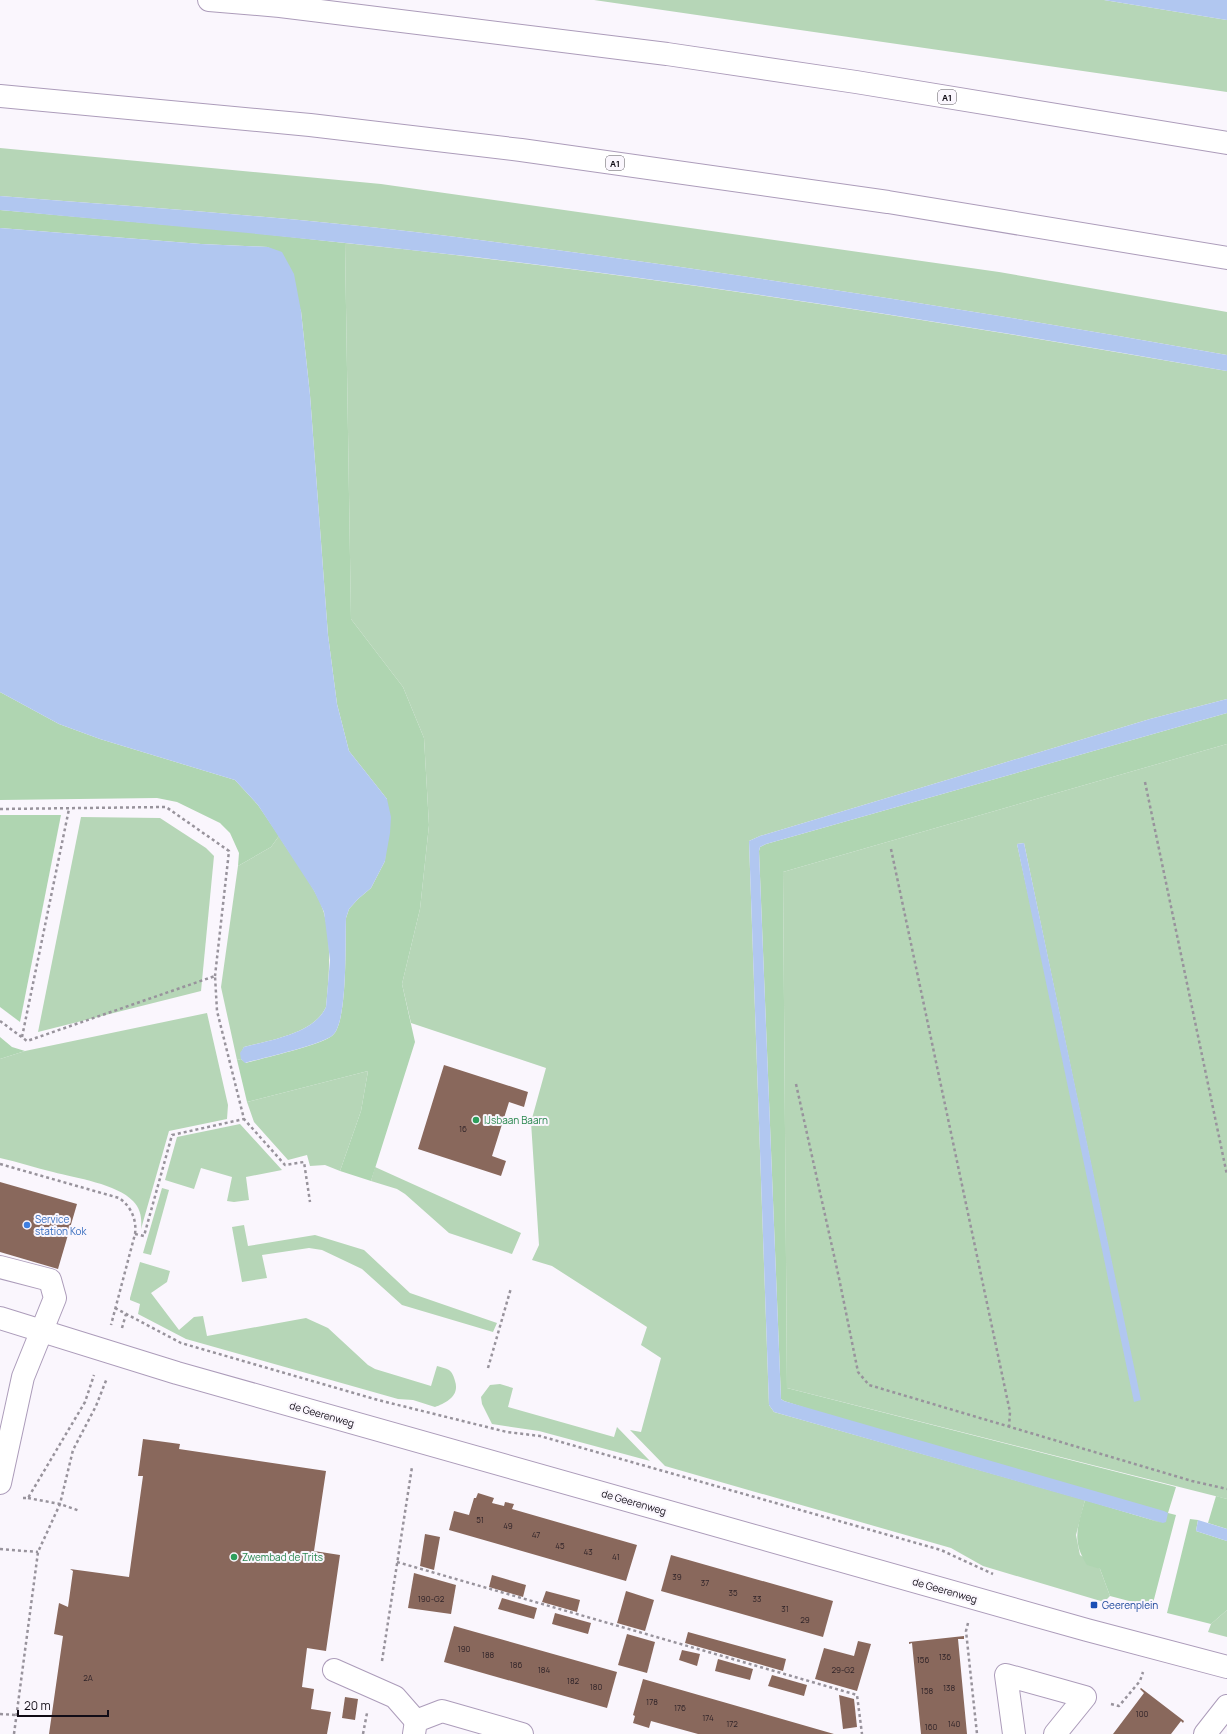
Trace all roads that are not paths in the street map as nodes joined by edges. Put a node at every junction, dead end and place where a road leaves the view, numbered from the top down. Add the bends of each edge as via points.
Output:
1 (208, 0) edge
2 (0, 96) edge
3 (1227, 143) edge
4 (1227, 258) edge
5 (0, 1267) edge
6 (0, 1318) edge
7 (42, 1331) junction
8 (0, 1484) edge
9 (1227, 1667) edge
10 (334, 1670) dead end
11 (1227, 1706) edge
12 (415, 1727) edge
13 (522, 1734) edge
14 (1014, 1734) edge
15 (1055, 1734) edge
16 (1205, 1734) edge

1 - 3 main road, A1 via 280,6 667,54 856,82
2 - 4 main road, A1 via 310,125 521,150 888,202
5 - 7 main road via 50,1280 55,1298
6 - 7 main road, de Geerenweg
7 - 8 main road via 23,1377
7 - 9 main road, de Geerenweg via 416,1440 1087,1630
10 - 12 main road via 395,1697
11 - 16 main road
12 - 13 main road via 442,1711
14 - 15 main road via 1006,1675 1085,1697

